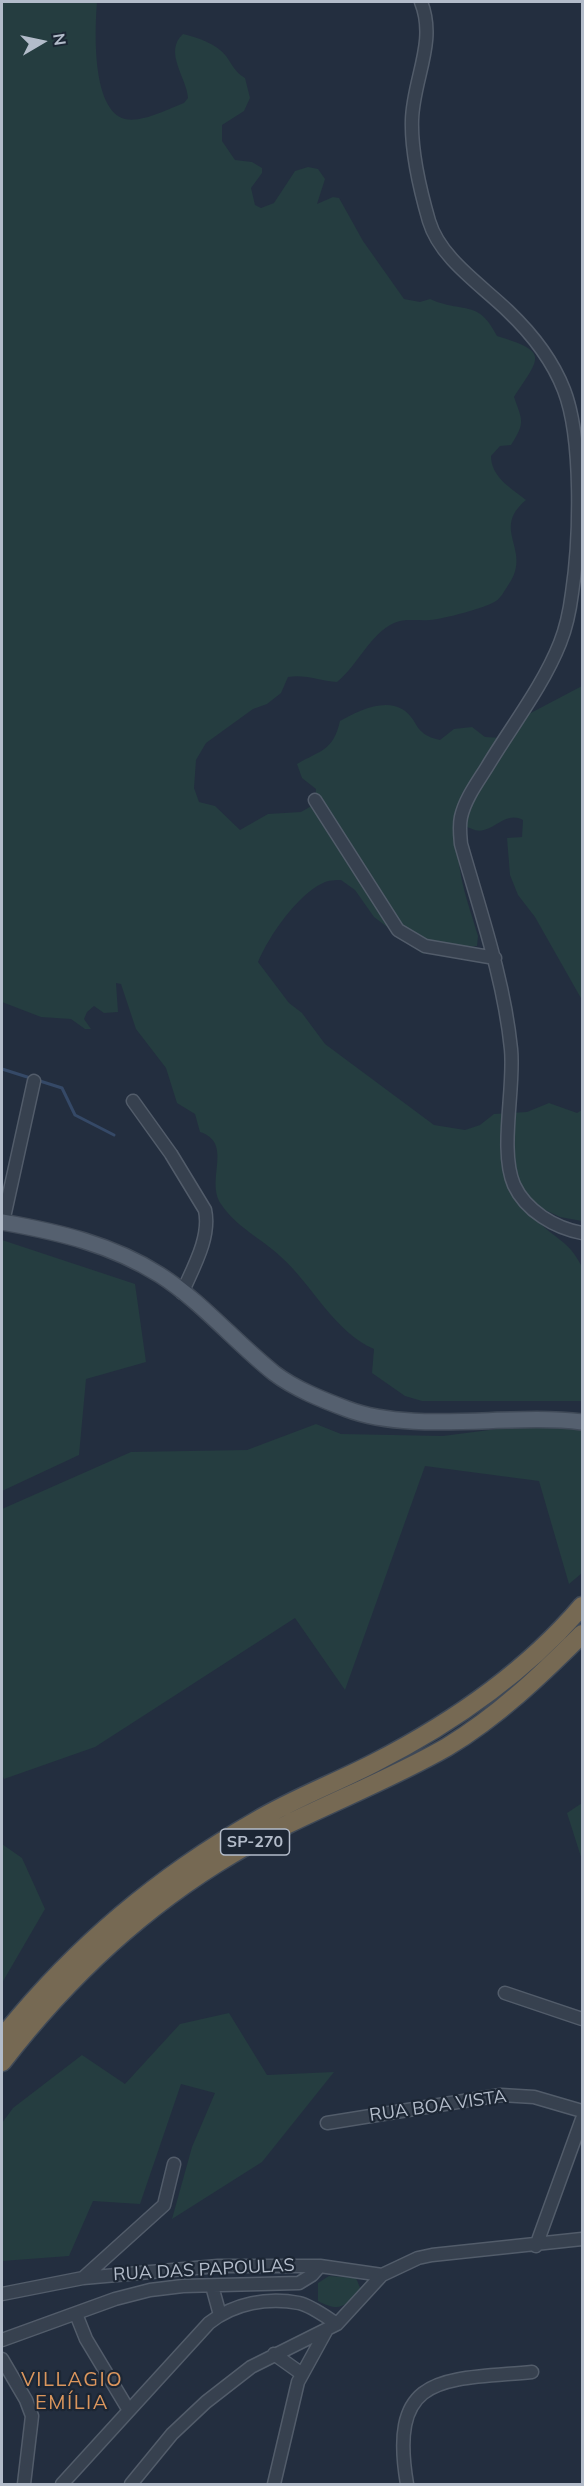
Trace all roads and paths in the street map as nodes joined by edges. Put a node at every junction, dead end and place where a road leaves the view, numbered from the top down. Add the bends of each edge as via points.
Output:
1 (421, 2) edge
2 (315, 800) dead end
3 (495, 958) junction
4 (34, 1081) dead end
5 (133, 1101) dead end
6 (2, 1222) edge
7 (582, 1233) edge
8 (182, 1293) junction
9 (582, 1422) edge
10 (582, 1606) edge
11 (582, 1634) edge
12 (538, 1666) junction
13 (505, 1994) dead end
14 (582, 2019) edge
15 (2, 2038) edge
16 (2, 2062) edge
17 (582, 2111) edge
18 (582, 2119) edge
19 (327, 2123) dead end
20 (174, 2164) dead end
21 (582, 2239) edge
22 (536, 2246) junction
23 (320, 2266) junction
24 (382, 2276) junction
25 (83, 2278) junction
26 (212, 2286) junction
27 (2, 2294) edge
28 (76, 2314) junction
29 (220, 2315) junction
30 (332, 2327) junction
31 (2, 2340) edge
32 (274, 2354) junction
33 (2, 2359) edge
34 (532, 2372) dead end
35 (302, 2374) junction
36 (128, 2409) junction
37 (25, 2479) edge
38 (36, 2484) edge
39 (62, 2484) edge
40 (131, 2484) edge
41 (274, 2484) edge
42 (407, 2484) edge

1 - 3 street via 428,45 416,86 412,120 430,222 441,248 522,324 554,369 571,418 577,483 574,574 560,642 471,794 459,829
2 - 3 street via 398,930 425,946
3 - 7 street via 511,1049 511,1175 526,1205 569,1230
4 - 6 street
5 - 8 street via 205,1210 202,1245
6 - 8 main road via 63,1233 119,1252
8 - 9 main road via 275,1374 350,1410 385,1419
10 - 12 highway, SP-270
11 - 12 highway, SP-270
12 - 15 highway, SP-270 via 420,1737 258,1820 177,1872 94,1938
12 - 16 highway, SP-270 via 486,1720 449,1745 397,1774 278,1828 189,1882 99,1953 41,2013
13 - 14 street
17 - 19 street, RUA BOA VISTA via 534,2097 501,2095
18 - 22 street
20 - 25 street via 164,2205
21 - 22 street
22 - 24 street via 432,2254
23 - 24 street, RUA DAS PAPOULAS
23 - 25 street, RUA DAS PAPOULAS via 206,2267
23 - 26 street via 299,2283
24 - 30 street
25 - 27 street, RUA DAS PAPOULAS
26 - 28 street via 150,2290
26 - 29 street
28 - 31 street
28 - 36 street via 86,2339
29 - 30 street via 254,2302 301,2303
29 - 36 street
30 - 32 street
30 - 35 street
32 - 35 street
32 - 40 street via 251,2367 172,2434
33 - 37 street via 32,2416
34 - 42 street via 445,2380 420,2393 407,2415 404,2434
35 - 41 street
36 - 39 street
37 - 38 street

